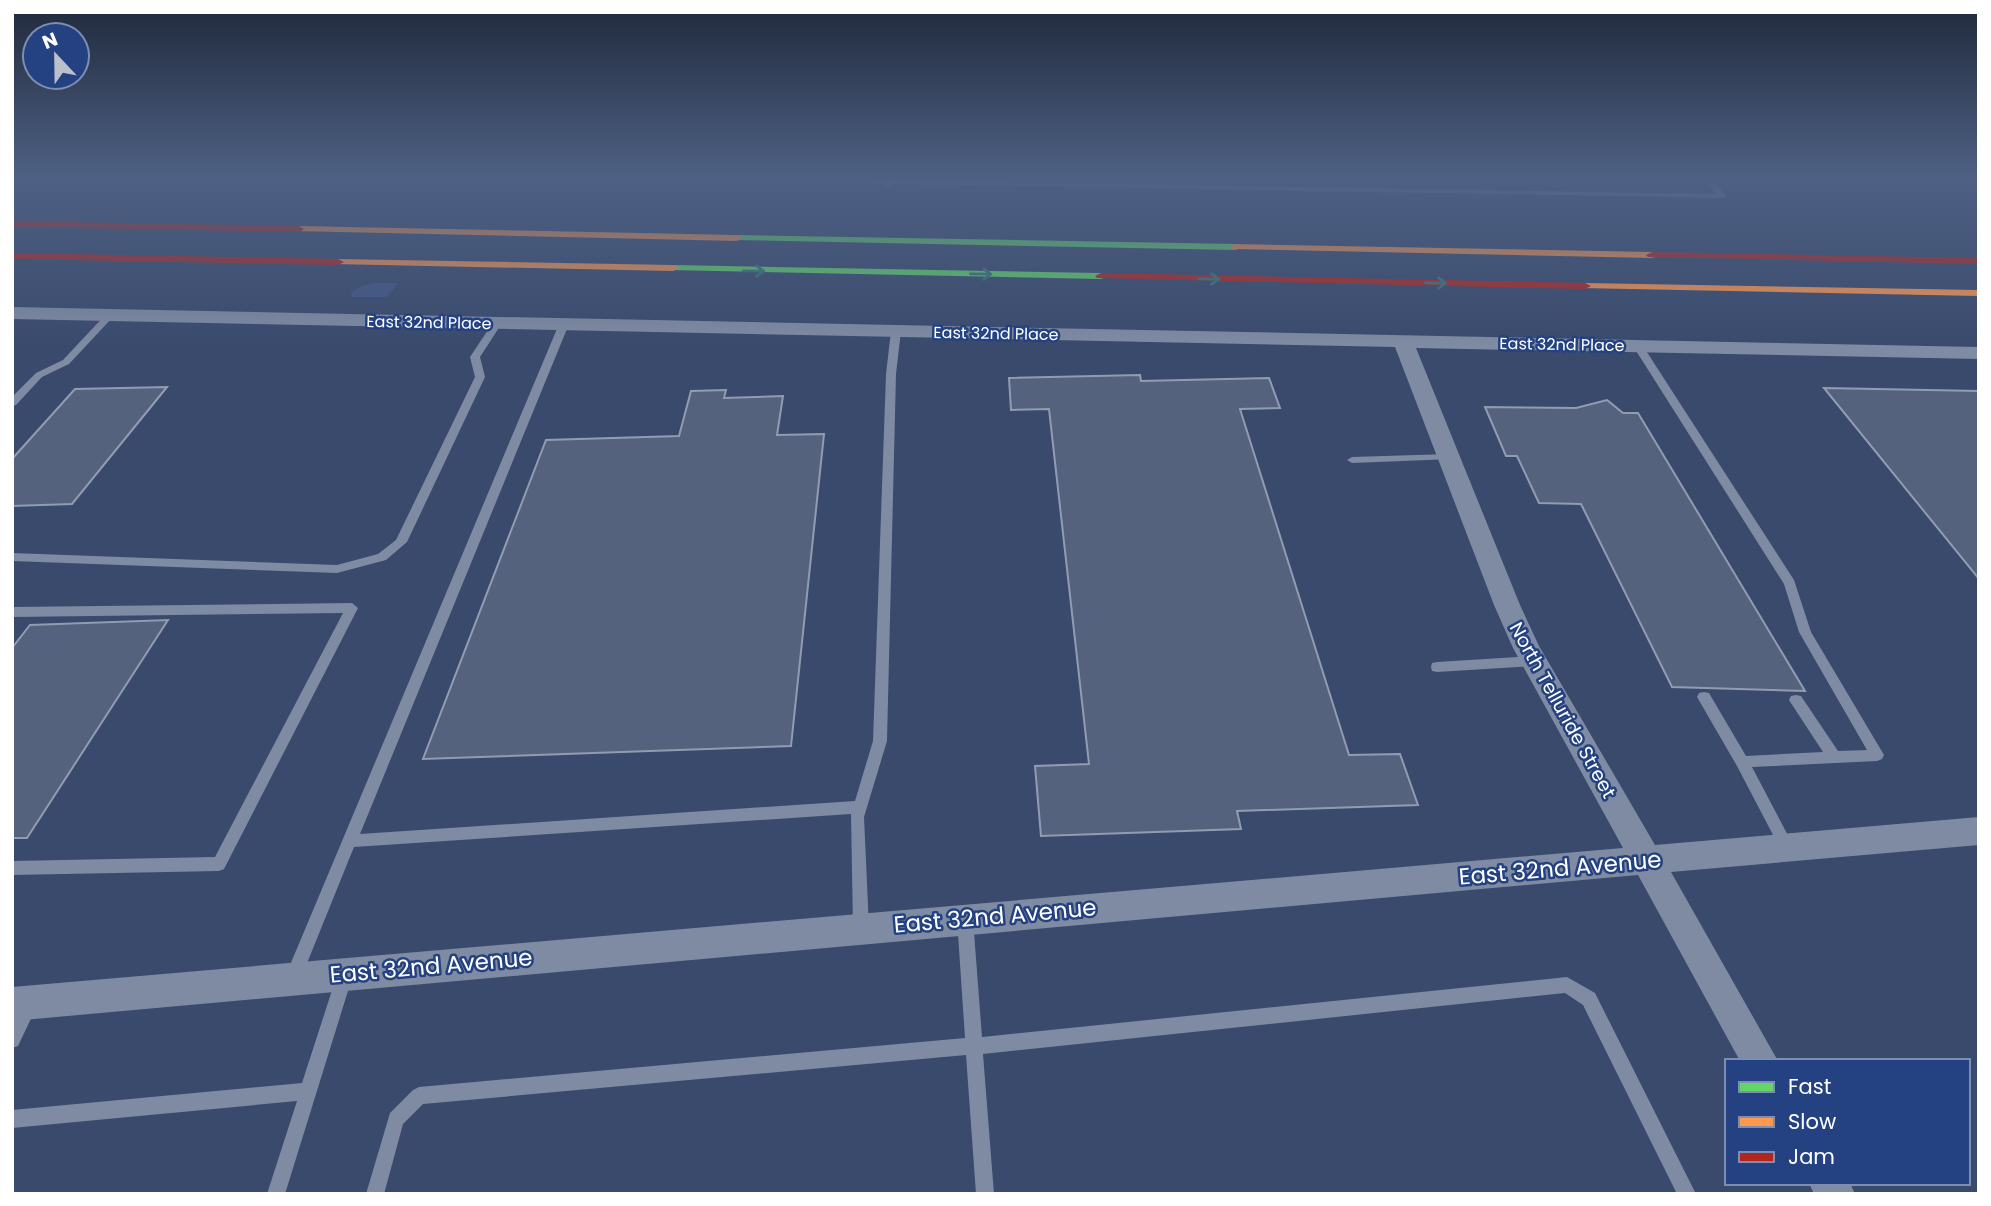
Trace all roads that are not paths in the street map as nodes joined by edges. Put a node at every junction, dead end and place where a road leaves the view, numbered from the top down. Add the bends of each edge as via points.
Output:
1 (581, 234) edge
2 (711, 234) edge
3 (787, 238) junction
4 (12, 256) edge
5 (1979, 261) edge
6 (637, 269) junction
7 (12, 270) edge
8 (1979, 293) edge
9 (110, 315) junction
10 (16, 317) edge
11 (496, 323) junction
12 (564, 324) junction
13 (896, 331) junction
14 (1403, 341) junction
15 (1638, 346) junction
16 (1979, 353) edge
17 (12, 403) edge
18 (1449, 457) junction
19 (1352, 460) dead end
20 (12, 557) edge
21 (12, 612) edge
22 (1534, 661) junction
23 (1437, 667) dead end
24 (1704, 697) dead end
25 (1796, 700) dead end
26 (1835, 757) junction
27 (1742, 762) junction
28 (861, 807) junction
29 (1979, 831) edge
30 (350, 841) junction
31 (1787, 848) junction
32 (1647, 860) junction
33 (12, 868) edge
34 (965, 919) junction
35 (861, 928) junction
36 (345, 974) junction
37 (292, 979) junction
38 (22, 1003) edge
39 (12, 1040) edge
40 (974, 1046) junction
41 (1759, 1059) edge
42 (308, 1091) junction
43 (12, 1119) edge
44 (275, 1194) edge
45 (375, 1194) edge
46 (985, 1194) edge
47 (1687, 1194) edge

1 - 3 highway
2 - 3 highway
3 - 5 highway
4 - 6 highway
6 - 7 highway
6 -> 8 highway
9 - 10 street, East 32nd Place
9 - 11 street, East 32nd Place
9 - 17 lane via 66,362 40,375
11 - 12 street, East 32nd Place
11 - 20 lane via 475,356 480,377 407,530 382,557 337,569
12 - 13 street, East 32nd Place
12 - 30 lane
13 - 14 street, East 32nd Place
13 - 28 lane via 880,741
14 - 15 street, East 32nd Place
14 - 18 street, North Telluride Street
15 - 16 street, East 32nd Place
15 - 26 lane via 1790,583 1805,632 1877,755
18 - 19 lane
18 - 22 street, North Telluride Street
21 - 33 lane via 352,608 219,864
22 - 23 lane
22 - 32 street, North Telluride Street
24 - 27 lane
25 - 26 lane
26 - 27 lane
27 - 31 lane
28 - 30 lane
28 - 35 lane via 857,817
29 - 31 street, East 32nd Avenue
30 - 37 lane
31 - 32 street, East 32nd Avenue
32 - 34 street, East 32nd Avenue
32 - 41 street, North Telluride Street
34 - 35 street, East 32nd Avenue
34 - 40 lane
35 - 36 street, East 32nd Avenue
36 - 37 street, East 32nd Avenue
36 - 42 lane
37 - 38 street, East 32nd Avenue
38 - 39 lane
40 - 45 lane via 419,1096 396,1118
40 - 46 lane
40 - 47 lane via 1567,985 1590,999
42 - 43 lane
42 - 44 lane

